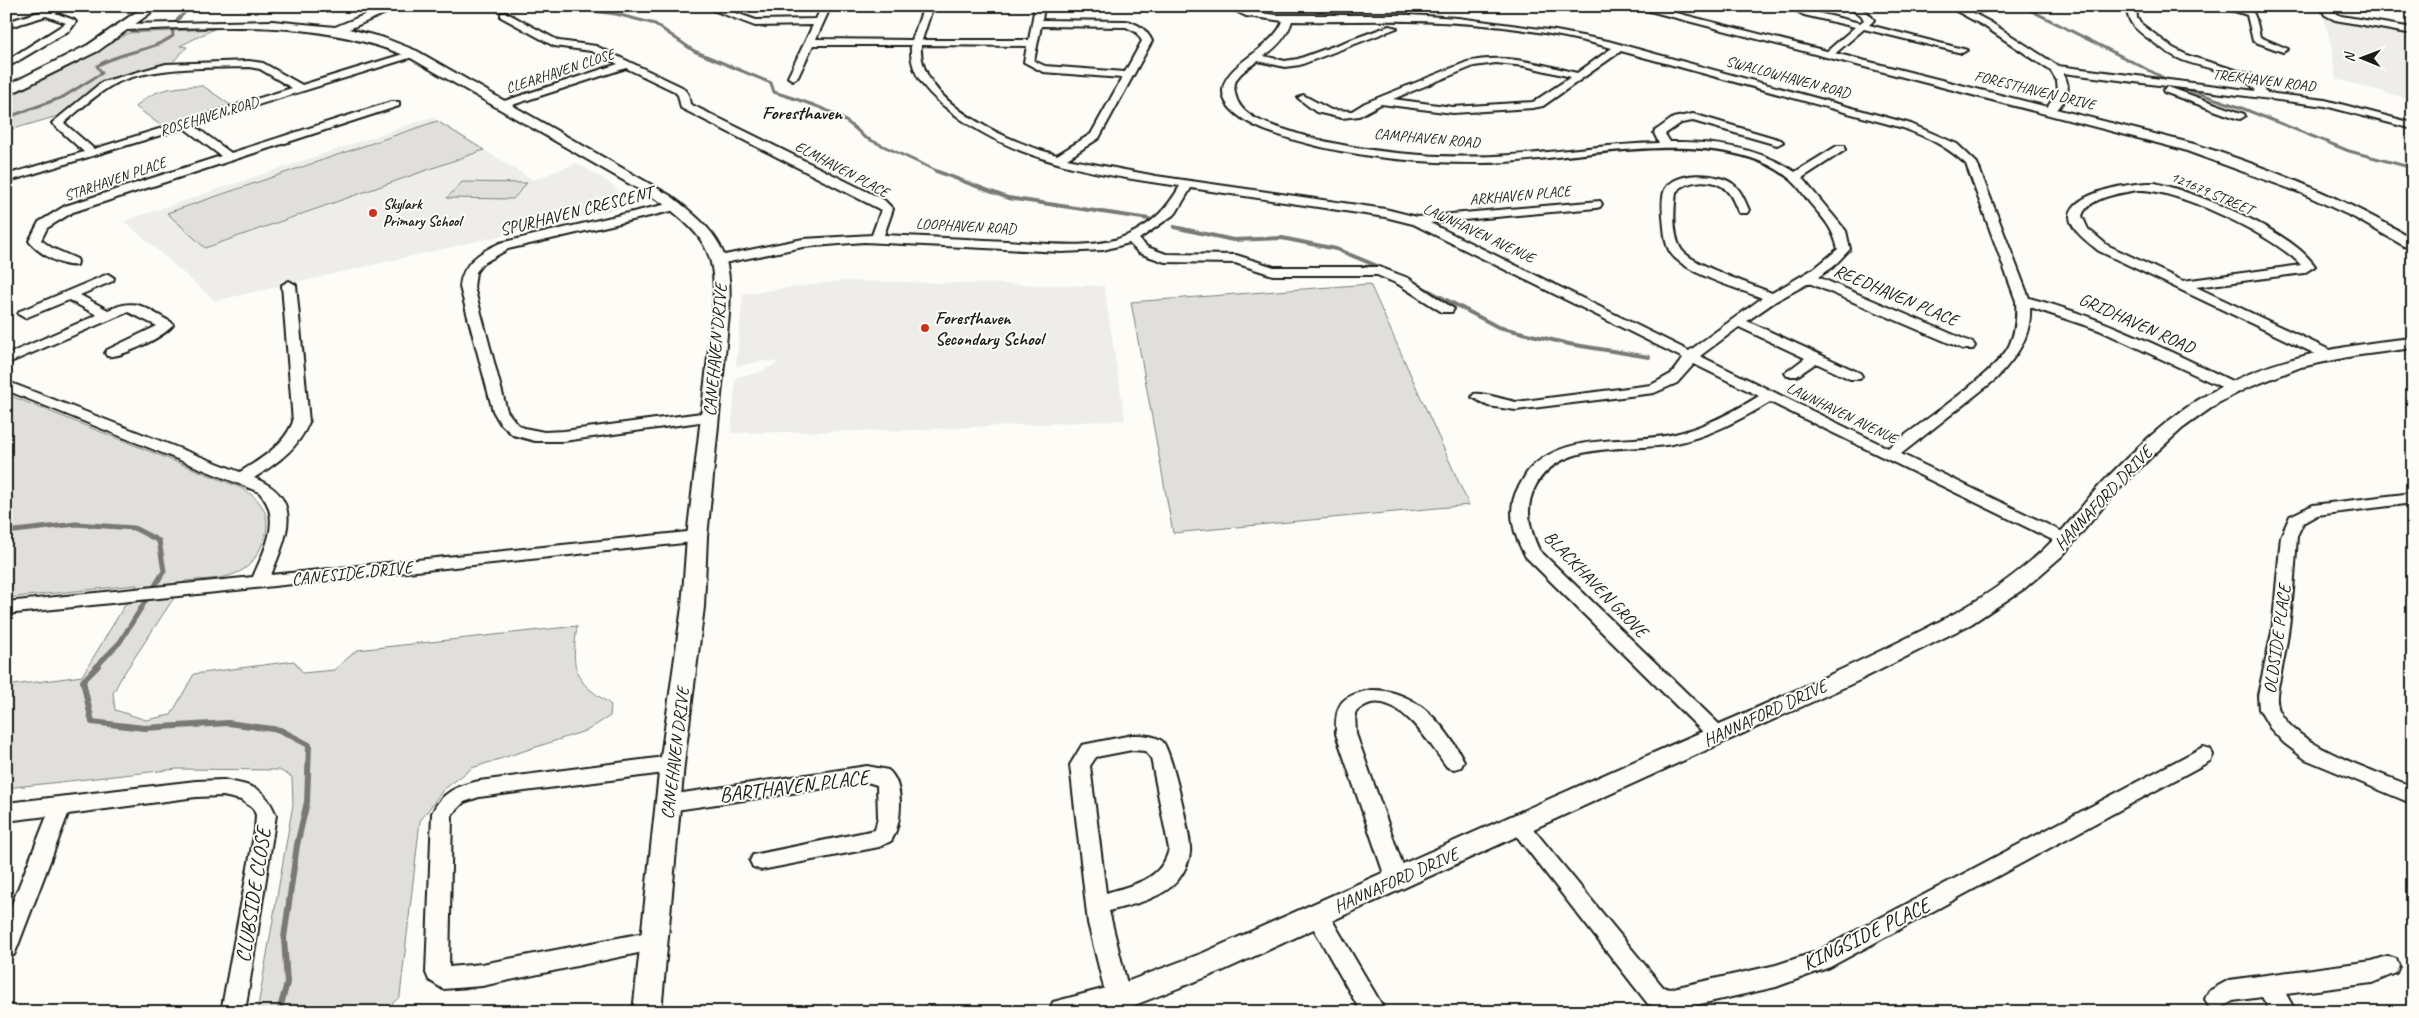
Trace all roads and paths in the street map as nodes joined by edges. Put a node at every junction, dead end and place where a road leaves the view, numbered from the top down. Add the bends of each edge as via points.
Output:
1 (69, 6) edge
2 (154, 6) edge
3 (397, 6) edge
4 (706, 6) edge
5 (739, 6) edge
6 (827, 6) edge
7 (929, 6) edge
8 (1040, 6) edge
9 (1230, 6) edge
10 (1635, 6) edge
11 (1681, 6) edge
12 (1805, 6) edge
13 (1849, 6) edge
14 (1951, 6) edge
15 (2003, 6) edge
16 (2131, 6) edge
17 (2223, 6) edge
18 (2324, 6) edge
19 (722, 12) junction
20 (1964, 12) junction
21 (46, 13) junction
22 (1669, 14) junction
23 (504, 16) dead end
24 (1288, 19) junction
25 (821, 22) junction
26 (1036, 22) junction
27 (6, 25) edge
28 (1862, 26) junction
29 (126, 27) junction
30 (1392, 28) dead end
31 (335, 31) junction
32 (2413, 31) edge
33 (811, 42) junction
34 (917, 43) junction
35 (1032, 43) junction
36 (1620, 47) junction
37 (2284, 49) dead end
38 (1962, 50) dead end
39 (413, 54) junction
40 (1828, 55) junction
41 (1255, 58) junction
42 (628, 64) junction
43 (6, 65) edge
44 (2055, 69) junction
45 (1128, 74) junction
46 (1578, 76) junction
47 (793, 77) dead end
48 (2140, 80) junction
49 (300, 88) junction
50 (6, 92) edge
51 (2263, 95) junction
52 (1303, 98) dead end
53 (1382, 101) junction
54 (395, 104) dead end
55 (502, 106) junction
56 (2050, 111) junction
57 (2240, 116) dead end
58 (184, 123) junction
59 (2413, 126) edge
60 (756, 142) joint
61 (1777, 142) dead end
62 (1666, 146) junction
63 (1841, 148) dead end
64 (91, 152) junction
65 (229, 157) junction
66 (1059, 159) junction
67 (1795, 177) junction
68 (6, 179) edge
69 (1187, 184) junction
70 (1596, 204) dead end
71 (676, 206) junction
72 (1743, 210) dead end
73 (1417, 220) junction
74 (877, 237) junction
75 (1132, 238) junction
76 (2410, 242) edge
77 (719, 260) junction
78 (72, 262) dead end
79 (108, 278) dead end
80 (1809, 278) junction
81 (289, 285) dead end
82 (2183, 285) junction
83 (69, 294) junction
84 (1773, 298) junction
85 (2023, 301) junction
86 (1448, 309) dead end
87 (25, 314) dead end
88 (108, 316) junction
89 (1738, 322) junction
90 (2413, 342) edge
91 (1968, 346) dead end
92 (112, 353) dead end
93 (2329, 355) junction
94 (1691, 356) junction
95 (1815, 358) junction
96 (6, 360) edge
97 (1792, 374) dead end
98 (1855, 376) dead end
99 (6, 385) edge
100 (2233, 387) junction
101 (1769, 396) junction
102 (1479, 397) dead end
103 (709, 417) junction
104 (1889, 455) junction
105 (242, 478) junction
106 (2413, 498) edge
107 (697, 537) junction
108 (2065, 540) junction
109 (259, 582) junction
110 (6, 608) edge
111 (1718, 735) junction
112 (2203, 755) dead end
113 (1454, 761) dead end
114 (672, 764) junction
115 (2413, 796) edge
116 (669, 803) junction
117 (61, 806) junction
118 (6, 812) edge
119 (1518, 825) junction
120 (761, 861) dead end
121 (1397, 880) junction
122 (1097, 905) junction
123 (1317, 915) junction
124 (654, 941) junction
125 (6, 948) edge
126 (2380, 969) dead end
127 (2268, 986) junction
128 (2223, 995) dead end
129 (1120, 1005) edge
130 (233, 1012) edge
131 (647, 1012) edge
132 (1063, 1012) edge
133 (1374, 1012) edge
134 (2284, 1012) edge

1 - 21 street
2 - 29 main road
3 - 31 street
4 - 19 street
5 - 19 street
6 - 25 street
7 - 34 street, LAWNHAVEN AVENUE
8 - 26 street
9 - 24 street, SWALLOWHAVEN ROAD via 1249,14
10 - 22 street, FORESTHAVEN DRIVE
11 - 22 street
12 - 28 street via 1802,10 1807,13
13 - 28 street via 1869,17
14 - 20 street
15 - 20 street
16 - 51 street via 2136,25 2170,50 2248,77
17 - 37 street via 2248,12 2254,22 2256,39
18 - 32 street via 2328,13 2338,18
19 - 25 street via 760,23
20 - 44 street
21 - 27 street
21 - 43 street via 72,22
22 - 40 street, FORESTHAVEN DRIVE
23 - 42 street, CLEARHAVEN CLOSE via 557,44 593,48
24 - 36 street, SWALLOWHAVEN ROAD via 1409,18 1478,22 1536,29
24 - 41 street, CAMPHAVEN ROAD via 1280,39
25 - 33 street
26 - 35 street
26 - 45 street via 1119,23 1140,29 1147,41
28 - 38 street
28 - 40 street
29 - 31 street, CANEHAVEN DRIVE via 267,25
29 - 50 main road via 67,62
30 - 41 street via 1300,62 1285,64
31 - 39 street, CANEHAVEN DRIVE via 388,43
33 - 34 street
33 - 47 street
34 - 35 street
34 - 66 street, LAWNHAVEN AVENUE via 916,58 925,80 957,114 994,136
35 - 45 street via 1029,62 1035,67
36 - 46 street
36 - 85 street, SWALLOWHAVEN ROAD via 1863,113 1941,138 1964,155 1976,172
39 - 49 street, ROSEHAVEN ROAD
39 - 55 street, CANEHAVEN DRIVE
40 - 56 street, FORESTHAVEN DRIVE
41 - 62 street, CAMPHAVEN ROAD via 1229,85 1234,108 1251,122 1296,139 1461,160
42 - 55 street, CLEARHAVEN CLOSE
42 - 60 street, CLEARHAVEN CLOSE via 682,91 685,106
44 - 48 street, TREKHAVEN ROAD
44 - 56 street via 2064,90
45 - 66 street via 1096,136
46 - 53 street via 1485,60
46 - 53 street via 1539,104 1525,106 1453,110
48 - 51 street, TREKHAVEN ROAD
48 - 57 street, TREKHAVEN ROAD
49 - 58 street, ROSEHAVEN ROAD
49 - 64 street via 263,66 249,64 166,67 122,78 106,84 58,120 58,125
51 - 59 street, TREKHAVEN ROAD via 2336,105
52 - 53 street via 1315,108 1346,115
54 - 65 street, STARHAVEN PLACE
55 - 71 street, CANEHAVEN DRIVE
56 - 76 street, FORESTHAVEN DRIVE via 2160,139 2244,166 2323,197
58 - 64 street, ROSEHAVEN ROAD
58 - 65 street
60 - 74 street, ELMHAVEN PLACE via 886,207
61 - 62 street via 1687,117 1677,119 1659,133
62 - 67 street, CAMPHAVEN ROAD via 1736,150 1765,160
63 - 67 street
64 - 68 street, ROSEHAVEN ROAD
65 - 78 street, STARHAVEN PLACE via 69,209 45,223 36,233 35,241
66 - 69 street, LAWNHAVEN AVENUE via 1116,173
67 - 80 street, CAMPHAVEN ROAD via 1840,231 1844,241 1844,249 1839,255
69 - 73 street, LAWNHAVEN AVENUE
69 - 75 street, LOOPHAVEN ROAD via 1172,210
70 - 73 street, ARKHAVEN PLACE
71 - 77 street, CANEHAVEN DRIVE via 705,234
71 - 103 street, SPURHAVEN CRESCENT via 504,246 474,265 468,272 467,287 500,411 513,429 542,437 564,436
72 - 84 street via 1737,195 1720,182 1701,179 1679,183 1670,191 1669,202 1675,250 1693,264
73 - 94 street, LAWNHAVEN AVENUE
74 - 75 street, LOOPHAVEN ROAD via 1085,248
74 - 77 street, LOOPHAVEN ROAD via 803,243
75 - 86 street via 1143,250 1166,258 1236,259 1273,271 1379,271 1403,281
77 - 103 street, CANEHAVEN DRIVE via 721,314
79 - 83 street
80 - 84 street, CAMPHAVEN ROAD
80 - 91 street, REEDHAVEN PLACE
81 - 105 street via 301,422 290,444
82 - 82 street, 121679 STREET via 2092,240 2080,228 2076,216 2078,208 2092,197 2116,191 2144,187 2162,189 2197,201 2250,226 2298,253 2309,266
82 - 93 street, 121679 STREET
83 - 87 street
83 - 88 street
84 - 89 street, CAMPHAVEN ROAD
85 - 100 street, GRIDHAVEN ROAD via 2094,321
85 - 104 street, SWALLOWHAVEN ROAD via 2024,322 2015,348 2003,363 1991,376
88 - 92 street via 134,307 166,324 159,332
88 - 96 street
89 - 94 street, CAMPHAVEN ROAD
89 - 95 street
90 - 93 street, HANNAFORD DRIVE
93 - 100 street, HANNAFORD DRIVE via 2279,368
94 - 101 street, LAWNHAVEN AVENUE
94 - 102 street via 1677,378 1654,389 1516,406 1493,403
95 - 97 street
95 - 98 street
99 - 105 street
100 - 108 street, HANNAFORD DRIVE via 2188,415 2158,440 2104,493
101 - 104 street, LAWNHAVEN AVENUE
101 - 111 street, BLACKHAVEN GROVE via 1732,418 1691,435 1670,440 1602,445 1572,451 1550,460 1535,472 1519,504 1519,519 1532,553
103 - 107 street, CANEHAVEN DRIVE
104 - 108 street, LAWNHAVEN AVENUE
105 - 109 street via 265,488 281,510 280,529
106 - 115 street, OLDSIDE PLACE via 2313,510 2296,520 2289,536 2281,632 2267,695 2269,709 2277,723 2312,753
107 - 109 street, CANESIDE DRIVE
107 - 114 street, CANEHAVEN DRIVE via 693,607
108 - 111 street, HANNAFORD DRIVE via 2033,570 1967,616
109 - 110 street, CANESIDE DRIVE
111 - 119 street, HANNAFORD DRIVE
112 - 119 street, KINGSIDE PLACE via 1822,960 1776,976 1669,1000 1656,996
113 - 121 street via 1413,708 1399,699 1387,696 1360,699 1345,712 1346,734
114 - 116 street, CANEHAVEN DRIVE
114 - 124 street via 479,789 460,794 445,806 442,813 437,972 443,978 482,975
116 - 120 street, BARTHAVEN PLACE via 867,774 876,774 887,783 888,825 879,838
116 - 124 street, CANEHAVEN DRIVE
117 - 118 street, CLUBSIDE CLOSE
117 - 125 street
117 - 130 street, CLUBSIDE CLOSE via 223,788 246,793 261,803 266,815 265,830
119 - 121 street, HANNAFORD DRIVE
121 - 123 street, HANNAFORD DRIVE
122 - 122 street via 1080,765 1089,751 1143,742 1154,746 1161,757 1180,848 1179,861 1169,877 1157,885
122 - 129 street
123 - 129 street, HANNAFORD DRIVE
123 - 133 street
124 - 131 street, CANEHAVEN DRIVE
126 - 127 street
127 - 128 street
127 - 134 street
129 - 132 street, HANNAFORD DRIVE

